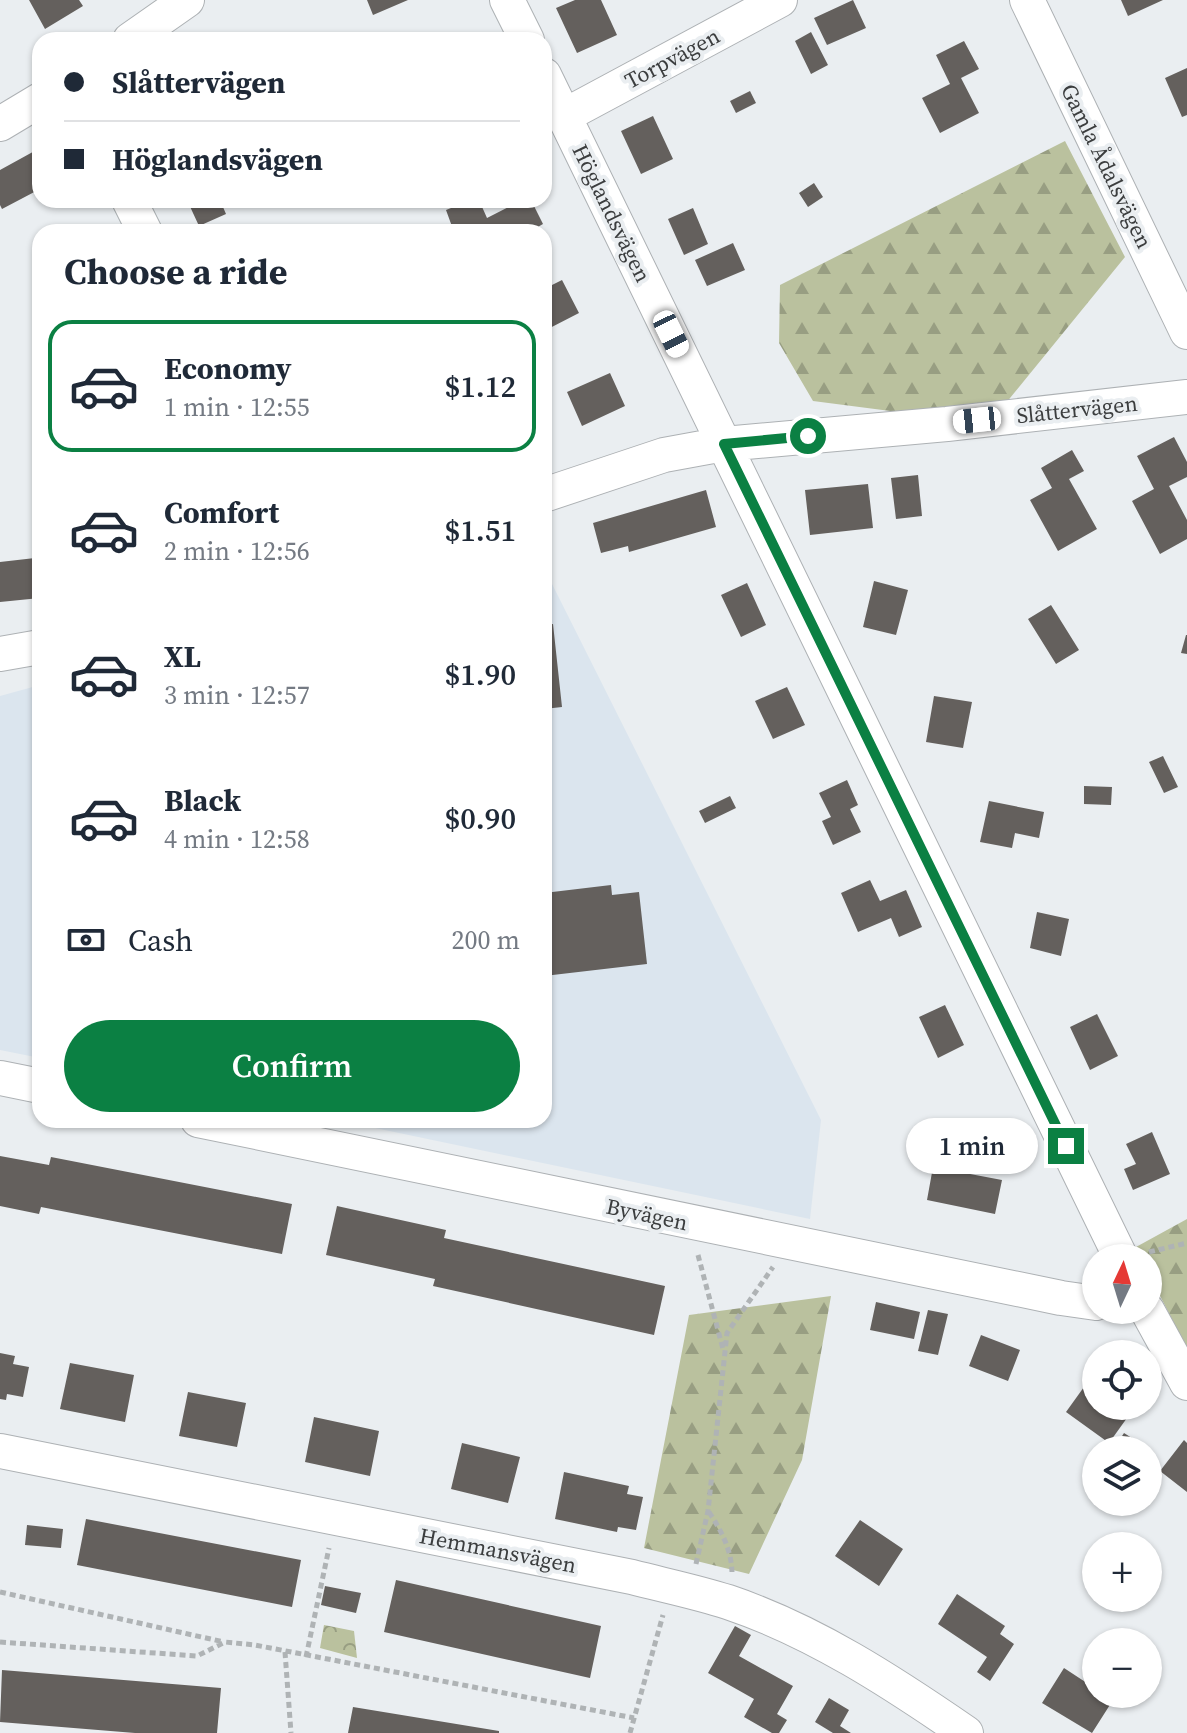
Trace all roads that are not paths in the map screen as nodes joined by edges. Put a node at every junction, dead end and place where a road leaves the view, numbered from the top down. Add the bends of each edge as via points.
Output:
1 (187, 0) edge
2 (507, 0) edge
3 (780, 0) edge
4 (1027, 0) edge
5 (141, 32) edge
6 (523, 32) edge
7 (552, 91) edge
8 (32, 105) edge
9 (564, 116) junction
10 (0, 124) edge
11 (1187, 332) edge
12 (1187, 397) edge
13 (724, 444) junction
14 (552, 492) edge
15 (32, 648) edge
16 (0, 654) edge
17 (0, 1078) edge
18 (32, 1084) edge
19 (236, 1128) edge
20 (1125, 1244) edge
21 (1082, 1301) edge
22 (1155, 1324) edge
23 (1187, 1383) edge
24 (0, 1451) edge
25 (966, 1733) edge

1 - 5 street
2 - 6 street
3 - 9 street, Torpvägen
4 - 11 street, Gamla Ådalsvägen
7 - 9 street, Höglandsvägen
8 - 10 street
9 - 13 street, Höglandsvägen
12 - 13 street, Slåttervägen
13 - 14 street, Slåttervägen via 664,455
13 - 20 street, Höglandsvägen
15 - 16 street
17 - 18 street
19 - 21 street, Byvägen
22 - 23 street
24 - 25 street, Hemmansvägen via 632,1577 727,1602 842,1653

